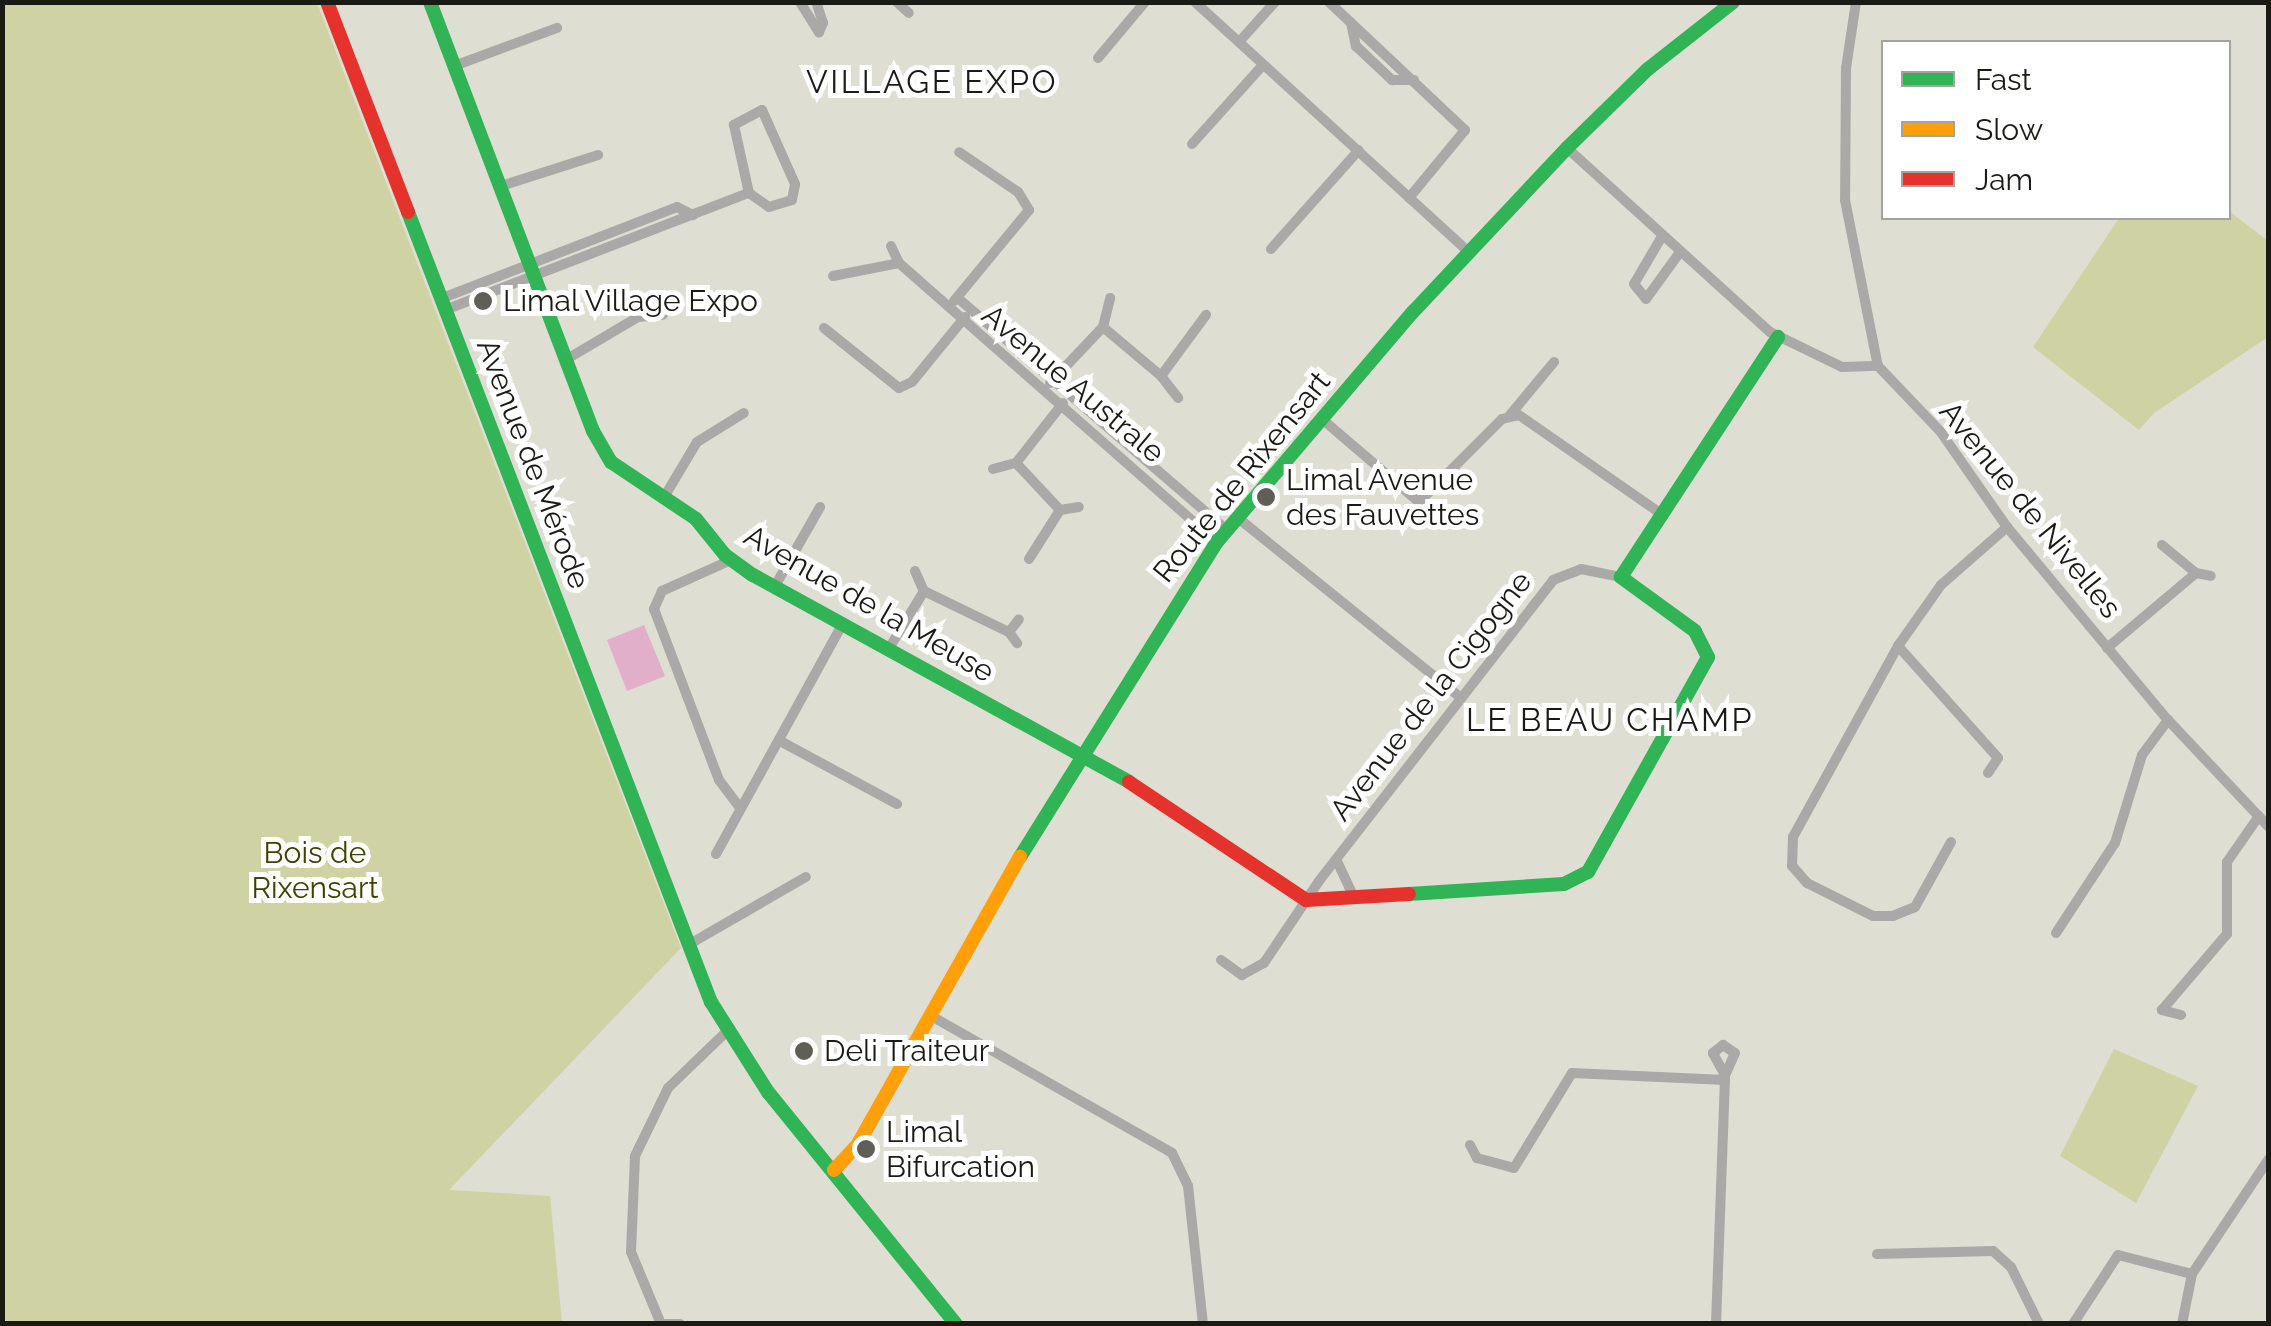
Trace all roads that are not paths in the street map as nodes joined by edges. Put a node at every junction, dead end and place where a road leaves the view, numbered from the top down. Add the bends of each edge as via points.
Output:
1 (326, 2) edge
2 (430, 2) edge
3 (800, 2) edge
4 (816, 2) edge
5 (896, 2) edge
6 (1145, 2) edge
7 (1195, 2) edge
8 (1276, 2) edge
9 (1328, 2) edge
10 (1734, 2) edge
11 (1856, 2) edge
12 (909, 13) dead end
13 (558, 28) dead end
14 (1239, 42) junction
15 (1098, 58) dead end
16 (1263, 64) junction
17 (454, 66) junction
18 (1192, 144) dead end
19 (1567, 148) junction
20 (1359, 150) junction
21 (959, 152) dead end
22 (598, 155) dead end
23 (501, 186) junction
24 (749, 193) junction
25 (1409, 198) junction
26 (1661, 238) junction
27 (891, 246) dead end
28 (1271, 250) dead end
29 (1680, 252) junction
30 (1470, 253) junction
31 (899, 263) junction
32 (532, 270) junction
33 (833, 276) dead end
34 (1110, 298) dead end
35 (959, 299) junction
36 (443, 304) junction
37 (944, 306) junction
38 (970, 311) junction
39 (663, 315) dead end
40 (1206, 315) dead end
41 (961, 322) junction
42 (1103, 327) junction
43 (824, 328) dead end
44 (1778, 336) junction
45 (567, 359) junction
46 (1554, 362) dead end
47 (1878, 366) junction
48 (1160, 376) junction
49 (1052, 380) junction
50 (1043, 391) junction
51 (1070, 395) junction
52 (1178, 398) dead end
53 (1060, 406) junction
54 (744, 413) dead end
55 (1510, 414) junction
56 (1322, 419) junction
57 (1016, 464) junction
58 (993, 469) dead end
59 (663, 499) junction
60 (1079, 507) dead end
61 (820, 508) dead end
62 (1060, 510) junction
63 (1663, 515) junction
64 (2007, 527) junction
65 (1227, 530) junction
66 (2162, 545) dead end
67 (1029, 559) dead end
68 (731, 560) junction
69 (915, 571) dead end
70 (2196, 573) junction
71 (2211, 576) dead end
72 (1620, 578) junction
73 (775, 586) junction
74 (924, 591) junction
75 (1019, 618) dead end
76 (842, 625) junction
77 (1009, 632) junction
78 (1018, 643) dead end
79 (1898, 646) junction
80 (2108, 648) junction
81 (888, 650) junction
82 (1460, 697) junction
83 (2168, 720) junction
84 (780, 740) junction
85 (1080, 756) junction
86 (1988, 774) dead end
87 (897, 804) dead end
88 (740, 808) junction
89 (2259, 816) junction
90 (2268, 826) edge
91 (1951, 842) dead end
92 (716, 854) dead end
93 (1336, 860) junction
94 (806, 877) dead end
95 (1352, 893) junction
96 (1306, 900) junction
97 (2056, 932) dead end
98 (688, 946) junction
99 (1221, 960) dead end
100 (2182, 1014) dead end
101 (932, 1017) junction
102 (727, 1031) junction
103 (1470, 1145) dead end
104 (2268, 1160) edge
105 (834, 1170) junction
106 (1877, 1254) dead end
107 (2192, 1274) junction
108 (663, 1324) edge
109 (680, 1324) edge
110 (956, 1324) edge
111 (1203, 1324) edge
112 (1716, 1324) edge
113 (2039, 1324) edge
114 (2073, 1324) edge
115 (2182, 1324) edge

1 - 36 street, Avenue de Mérode
2 - 17 street, Avenue de la Meuse
3 - 4 street via 819,32 824,23
5 - 12 street
6 - 15 street
7 - 14 street
8 - 14 street
9 - 25 street via 1460,122 1464,138
10 - 19 street, Route de Rixensart via 1648,69
11 - 47 street via 1846,68 1845,200
13 - 17 street
14 - 16 street
16 - 18 street
16 - 20 street
17 - 23 street, Avenue de la Meuse
19 - 26 street
19 - 30 street, Route de Rixensart
20 - 25 street
20 - 28 street
21 - 35 street via 1003,179 1030,210
22 - 23 street
23 - 32 street, Avenue de la Meuse
24 - 24 street via 775,207 796,192 762,110 734,125
24 - 32 street
25 - 30 street
26 - 29 street
26 - 29 street via 1634,284 1646,299
27 - 31 street, Avenue Australe
29 - 44 street
30 - 56 street, Route de Rixensart
31 - 33 street
31 - 37 street, Avenue Australe
32 - 36 street
32 - 45 street, Avenue de la Meuse
34 - 42 street
35 - 37 street
35 - 38 street, Avenue Australe
36 - 98 street, Avenue de Mérode
37 - 41 street, Avenue Australe
38 - 41 street
38 - 49 street, Avenue Australe
39 - 45 street via 638,316
40 - 48 street
41 - 43 street via 912,382 899,388
41 - 50 street, Avenue Australe
42 - 48 street
42 - 49 street
44 - 47 street via 1842,367
44 - 63 street
45 - 59 street, Avenue de la Meuse via 606,456
46 - 55 street
47 - 64 street, Avenue de Nivelles via 1940,431
48 - 52 street
49 - 50 street
49 - 51 street, Avenue Australe
50 - 53 street, Avenue Australe
51 - 53 street
51 - 65 street, Avenue Australe
53 - 57 street
53 - 65 street, Avenue Australe
54 - 59 street via 697,442
55 - 56 street via 1419,502
55 - 63 street
56 - 65 street, Route de Rixensart
57 - 58 street
57 - 62 street
59 - 68 street, Avenue de la Meuse via 696,519
60 - 62 street
61 - 73 street
62 - 67 street
63 - 72 street
64 - 79 street via 1941,585
64 - 80 street, Avenue de Nivelles
65 - 82 street
65 - 85 street, Route de Rixensart
66 - 70 street
68 - 73 street, Avenue de la Meuse
68 - 88 street via 662,591 654,609 718,780
69 - 74 street
70 - 71 street
70 - 80 street
72 - 82 street, Avenue de la Cigogne via 1581,569 1553,580
72 - 95 street via 1695,631 1708,657 1588,872 1570,883
73 - 76 street, Avenue de la Meuse
74 - 77 street
74 - 81 street
75 - 77 street
76 - 81 street, Avenue de la Meuse
76 - 84 street
77 - 78 street
79 - 86 street via 1998,758
79 - 91 street via 1794,837 1792,866 1806,883 1873,916 1893,916 1916,907
80 - 83 street, Avenue de Nivelles
81 - 85 street, Avenue de la Meuse
82 - 93 street, Avenue de la Cigogne
83 - 89 street, Avenue de Nivelles
83 - 97 street via 2142,755 2115,843
84 - 87 street
84 - 88 street
85 - 96 street, Avenue de la Meuse
85 - 101 street, Route de Rixensart
88 - 92 street
89 - 90 street, Avenue de Nivelles
89 - 100 street via 2227,862 2227,934 2162,1010
93 - 95 street
93 - 96 street, Avenue de la Cigogne
94 - 98 street
95 - 96 street
96 - 99 street, Avenue de la Cigogne via 1253,972 1242,975
98 - 102 street, Avenue de Mérode
101 - 105 street, Route de Rixensart via 858,1144
101 - 111 street via 1161,1143 1182,1169
102 - 105 street, Avenue de Mérode
102 - 108 street via 668,1088 635,1156 631,1252
103 - 112 street via 1477,1158 1514,1168 1572,1074 1725,1077
104 - 107 street
105 - 110 street, Avenue de Mérode
106 - 113 street via 1993,1250 2010,1266
107 - 114 street via 2118,1255
107 - 115 street
108 - 109 street

